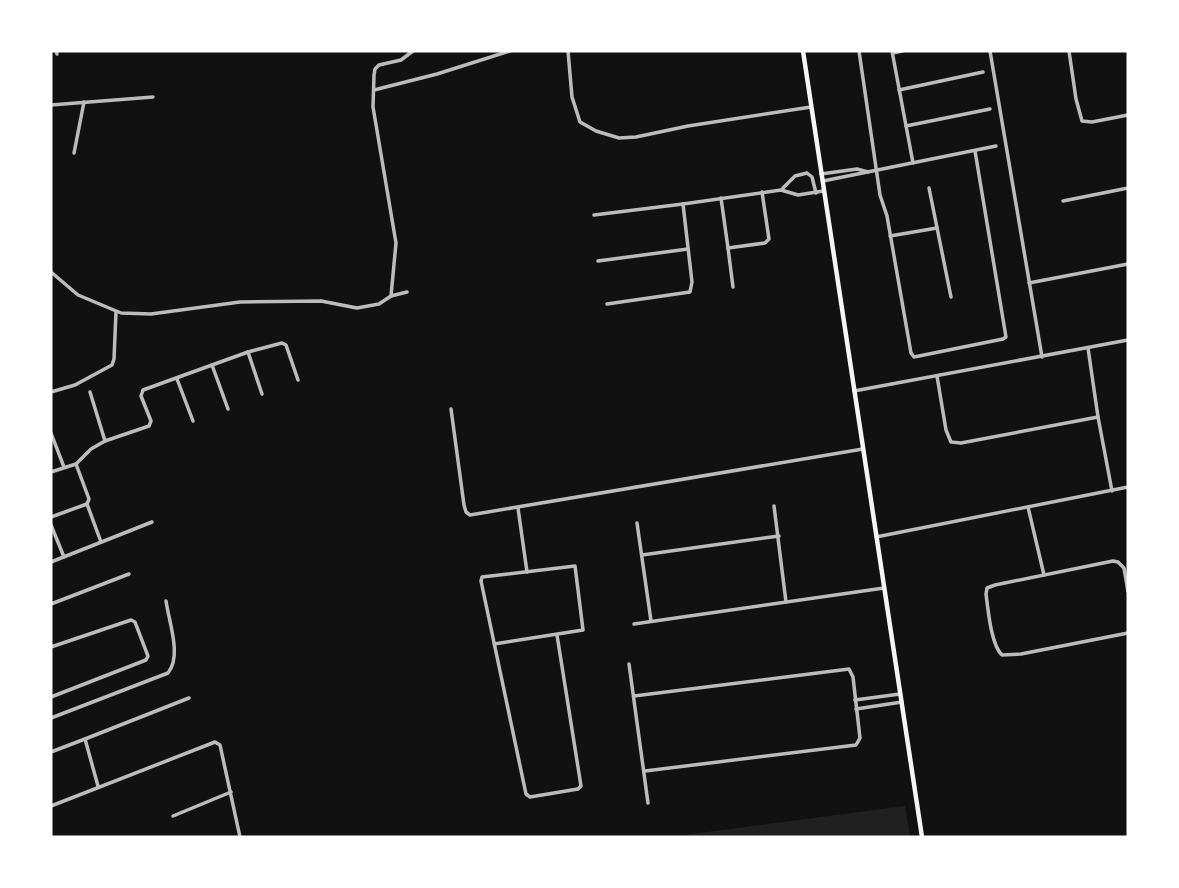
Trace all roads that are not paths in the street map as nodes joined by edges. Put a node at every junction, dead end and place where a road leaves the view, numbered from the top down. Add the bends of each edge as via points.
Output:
1 (413, 51) edge
2 (510, 51) edge
3 (568, 51) edge
4 (803, 51) edge
5 (859, 51) edge
6 (902, 51) edge
7 (990, 51) edge
8 (1069, 51) edge
9 (892, 52) edge
10 (982, 72) dead end
11 (374, 90) junction
12 (900, 90) junction
13 (153, 97) dead end
14 (84, 102) junction
15 (51, 105) edge
16 (811, 107) junction
17 (990, 109) dead end
18 (1128, 115) edge
19 (906, 126) junction
20 (996, 146) dead end
21 (975, 151) junction
22 (74, 153) dead end
23 (913, 163) junction
24 (876, 169) junction
25 (868, 172) junction
26 (821, 174) junction
27 (822, 181) junction
28 (929, 188) dead end
29 (1128, 188) edge
30 (781, 190) junction
31 (823, 191) junction
32 (762, 192) junction
33 (816, 193) junction
34 (721, 198) junction
35 (1063, 201) dead end
36 (683, 204) junction
37 (594, 215) dead end
38 (936, 228) junction
39 (890, 236) junction
40 (728, 248) junction
41 (688, 249) junction
42 (598, 261) dead end
43 (1128, 264) edge
44 (52, 274) edge
45 (1029, 283) junction
46 (733, 287) dead end
47 (407, 292) dead end
48 (391, 296) junction
49 (951, 297) dead end
50 (607, 304) dead end
51 (116, 312) junction
52 (1128, 340) edge
53 (1088, 348) junction
54 (247, 352) junction
55 (1042, 357) junction
56 (212, 365) junction
57 (937, 376) junction
58 (177, 379) junction
59 (298, 380) dead end
60 (854, 391) junction
61 (51, 392) edge
62 (90, 392) dead end
63 (262, 394) dead end
64 (228, 409) dead end
65 (452, 409) dead end
66 (1098, 417) junction
67 (193, 421) dead end
68 (51, 433) edge
69 (106, 441) junction
70 (863, 449) junction
71 (76, 464) junction
72 (64, 467) junction
73 (51, 472) edge
74 (1128, 487) edge
75 (1112, 491) junction
76 (87, 504) junction
77 (774, 506) dead end
78 (518, 507) junction
79 (1028, 507) junction
80 (51, 517) edge
81 (152, 522) dead end
82 (637, 523) dead end
83 (51, 525) edge
84 (779, 536) junction
85 (876, 537) junction
86 (101, 542) junction
87 (642, 555) junction
88 (64, 556) junction
89 (51, 562) edge
90 (527, 572) junction
91 (130, 574) dead end
92 (1044, 575) junction
93 (884, 588) junction
94 (1128, 592) edge
95 (166, 601) dead end
96 (786, 602) junction
97 (51, 604) edge
98 (651, 621) junction
99 (634, 624) dead end
100 (1128, 633) edge
101 (557, 635) junction
102 (494, 644) junction
103 (51, 647) edge
104 (629, 664) dead end
105 (900, 694) junction
106 (51, 696) edge
107 (634, 696) junction
108 (189, 698) dead end
109 (855, 700) junction
110 (902, 702) junction
111 (856, 709) junction
112 (51, 718) edge
113 (85, 739) junction
114 (51, 752) edge
115 (645, 771) junction
116 (98, 786) junction
117 (231, 792) junction
118 (648, 803) dead end
119 (51, 806) edge
120 (173, 816) dead end
121 (240, 837) edge
122 (922, 837) edge

1 - 11 street via 401,60 377,66
2 - 11 street
3 - 16 street via 572,97 580,122 620,138
4 - 16 main road
5 - 24 street
6 - 9 street
7 - 45 street
8 - 18 street via 1082,121
9 - 12 street
10 - 12 street
11 - 48 street via 396,243
12 - 19 street
13 - 14 street
14 - 15 street
14 - 22 street
16 - 26 main road
17 - 19 street
19 - 23 street
20 - 21 street
21 - 23 street
21 - 39 street via 1005,338 912,355
23 - 24 street
24 - 25 street
24 - 39 street
25 - 26 street
25 - 27 street
26 - 27 main road
27 - 31 main road
28 - 38 street
29 - 35 street
30 - 32 street
30 - 33 street via 798,195
30 - 33 street via 795,176 807,173
31 - 33 street
31 - 60 main road
32 - 34 street
32 - 40 street via 767,242
34 - 36 street
34 - 40 street
36 - 37 street
36 - 41 street
38 - 39 street
38 - 49 street
40 - 46 street
41 - 42 street
41 - 50 street via 690,292
43 - 45 street
44 - 51 street via 78,295
45 - 55 street
47 - 48 street
48 - 51 street via 379,304 357,307 321,301 240,302 151,314
51 - 61 street via 112,365
52 - 53 street
53 - 55 street
53 - 66 street
54 - 56 street
54 - 59 street via 282,342
54 - 63 street
55 - 57 street
56 - 58 street
56 - 64 street
57 - 60 street
57 - 66 street via 951,443
58 - 67 street
58 - 69 street via 141,393 149,426
60 - 70 main road
62 - 69 street
65 - 78 street via 467,513
66 - 75 street
68 - 72 street
69 - 71 street
70 - 78 street
70 - 85 main road
71 - 72 street
71 - 76 street
72 - 73 street
74 - 75 street
75 - 79 street
76 - 80 street
76 - 86 street
77 - 84 street
78 - 90 street
79 - 85 street
79 - 92 street
81 - 86 street
82 - 87 street
83 - 88 street
84 - 87 street
84 - 96 street
85 - 93 main road
86 - 88 street
87 - 98 street
88 - 89 street
90 - 101 street via 576,568 583,630
90 - 102 street via 481,579
91 - 97 street
92 - 94 street via 1118,562 1124,568
92 - 100 street via 987,588 995,642 1002,655
93 - 96 street
93 - 105 main road
95 - 112 street via 174,655 168,673
96 - 98 street
98 - 99 street
101 - 102 street
101 - 102 street via 581,786 530,797
103 - 106 street via 127,619 135,622 148,656
104 - 107 street
105 - 109 street
105 - 110 main road
107 - 109 street via 849,669
107 - 115 street
108 - 113 street
109 - 111 street
110 - 111 street
110 - 122 main road
111 - 115 street via 860,738 856,745
113 - 114 street
113 - 116 street
115 - 118 street
116 - 117 street via 215,743 220,745
116 - 119 street
117 - 120 street
117 - 121 street

